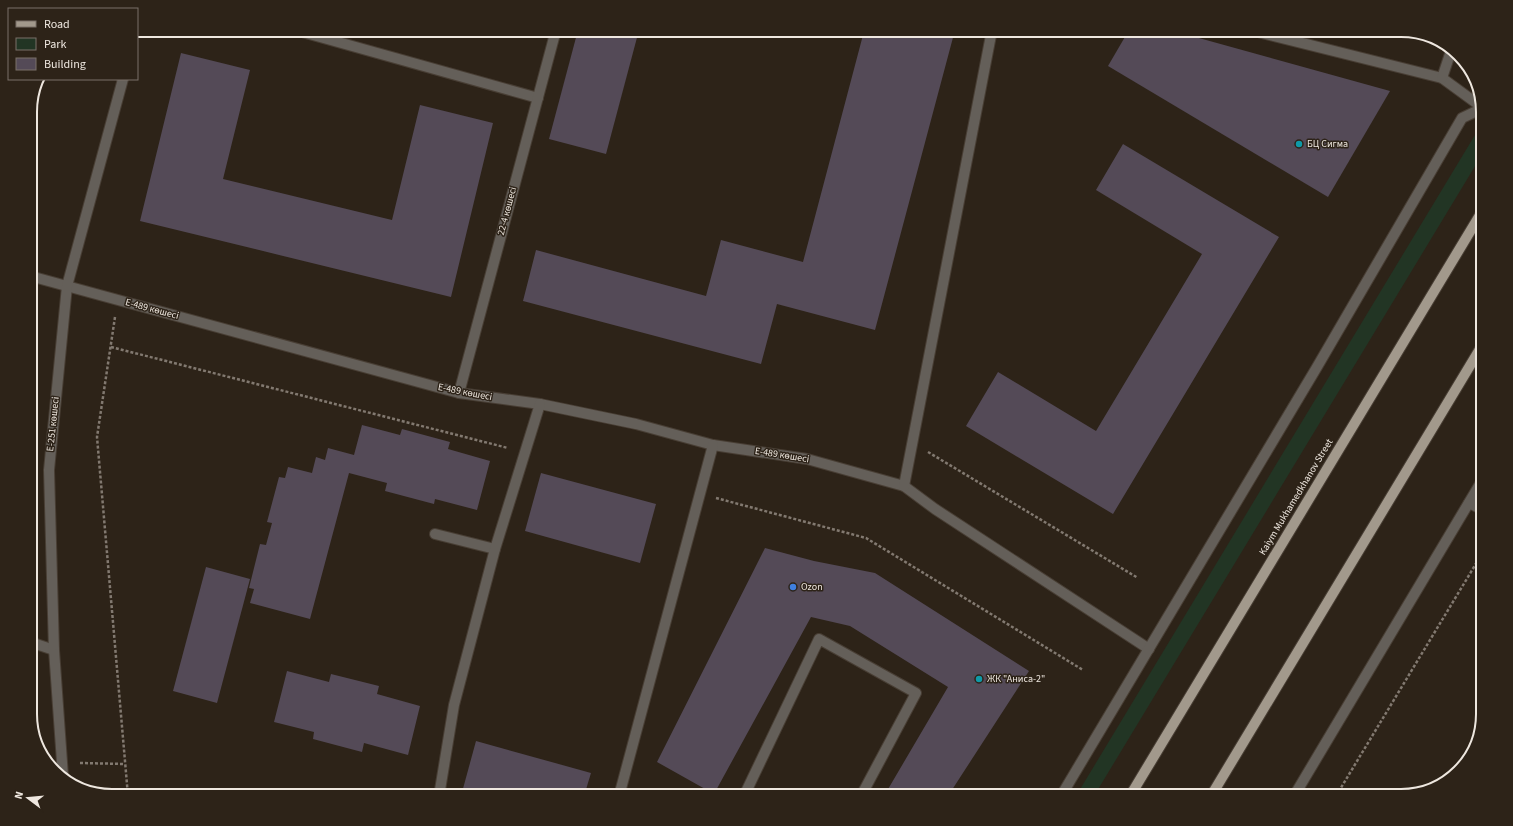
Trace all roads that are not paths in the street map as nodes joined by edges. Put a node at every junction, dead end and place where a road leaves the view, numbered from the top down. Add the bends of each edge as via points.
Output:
1 (320, 37) edge
2 (554, 37) edge
3 (991, 37) edge
4 (1278, 37) edge
5 (1449, 56) edge
6 (1442, 78) junction
7 (123, 80) edge
8 (538, 98) junction
9 (1476, 103) edge
10 (1476, 111) edge
11 (1476, 222) edge
12 (37, 278) edge
13 (67, 286) junction
14 (1476, 356) edge
15 (459, 393) junction
16 (540, 404) junction
17 (713, 445) junction
18 (904, 486) junction
19 (1476, 491) edge
20 (1469, 503) junction
21 (1476, 506) edge
22 (435, 534) dead end
23 (495, 549) junction
24 (37, 644) edge
25 (1149, 649) junction
26 (54, 650) junction
27 (63, 770) edge
28 (440, 789) edge
29 (621, 789) edge
30 (747, 789) edge
31 (865, 789) edge
32 (1065, 789) edge
33 (1134, 789) edge
34 (1215, 789) edge
35 (1298, 789) edge

1 - 8 street
2 - 8 street, 22-4 көшесі
3 - 18 street
4 - 6 street
5 - 6 street
6 - 9 street
7 - 13 street, Е-251 көшесі
8 - 15 street, 22-4 көшесі
10 - 25 street via 1462,118
11 - 33 main road, Kaiym Mukhamedkhanov Street
12 - 13 street, Е-489 көшесі
13 - 15 street, Е-489 көшесі
13 - 26 street, Е-251 көшесі via 49,470
14 - 34 main road
15 - 16 street, Е-489 көшесі
16 - 17 street, Е-489 көшесі via 636,424
16 - 23 street
17 - 18 street, Е-489 көшесі via 807,459
17 - 29 street
18 - 25 street
19 - 20 street
20 - 21 street
20 - 35 street
22 - 23 street
23 - 28 street via 454,705
24 - 26 street
25 - 32 street
26 - 27 street, Е-251 көшесі
30 - 31 street via 819,638 916,693

